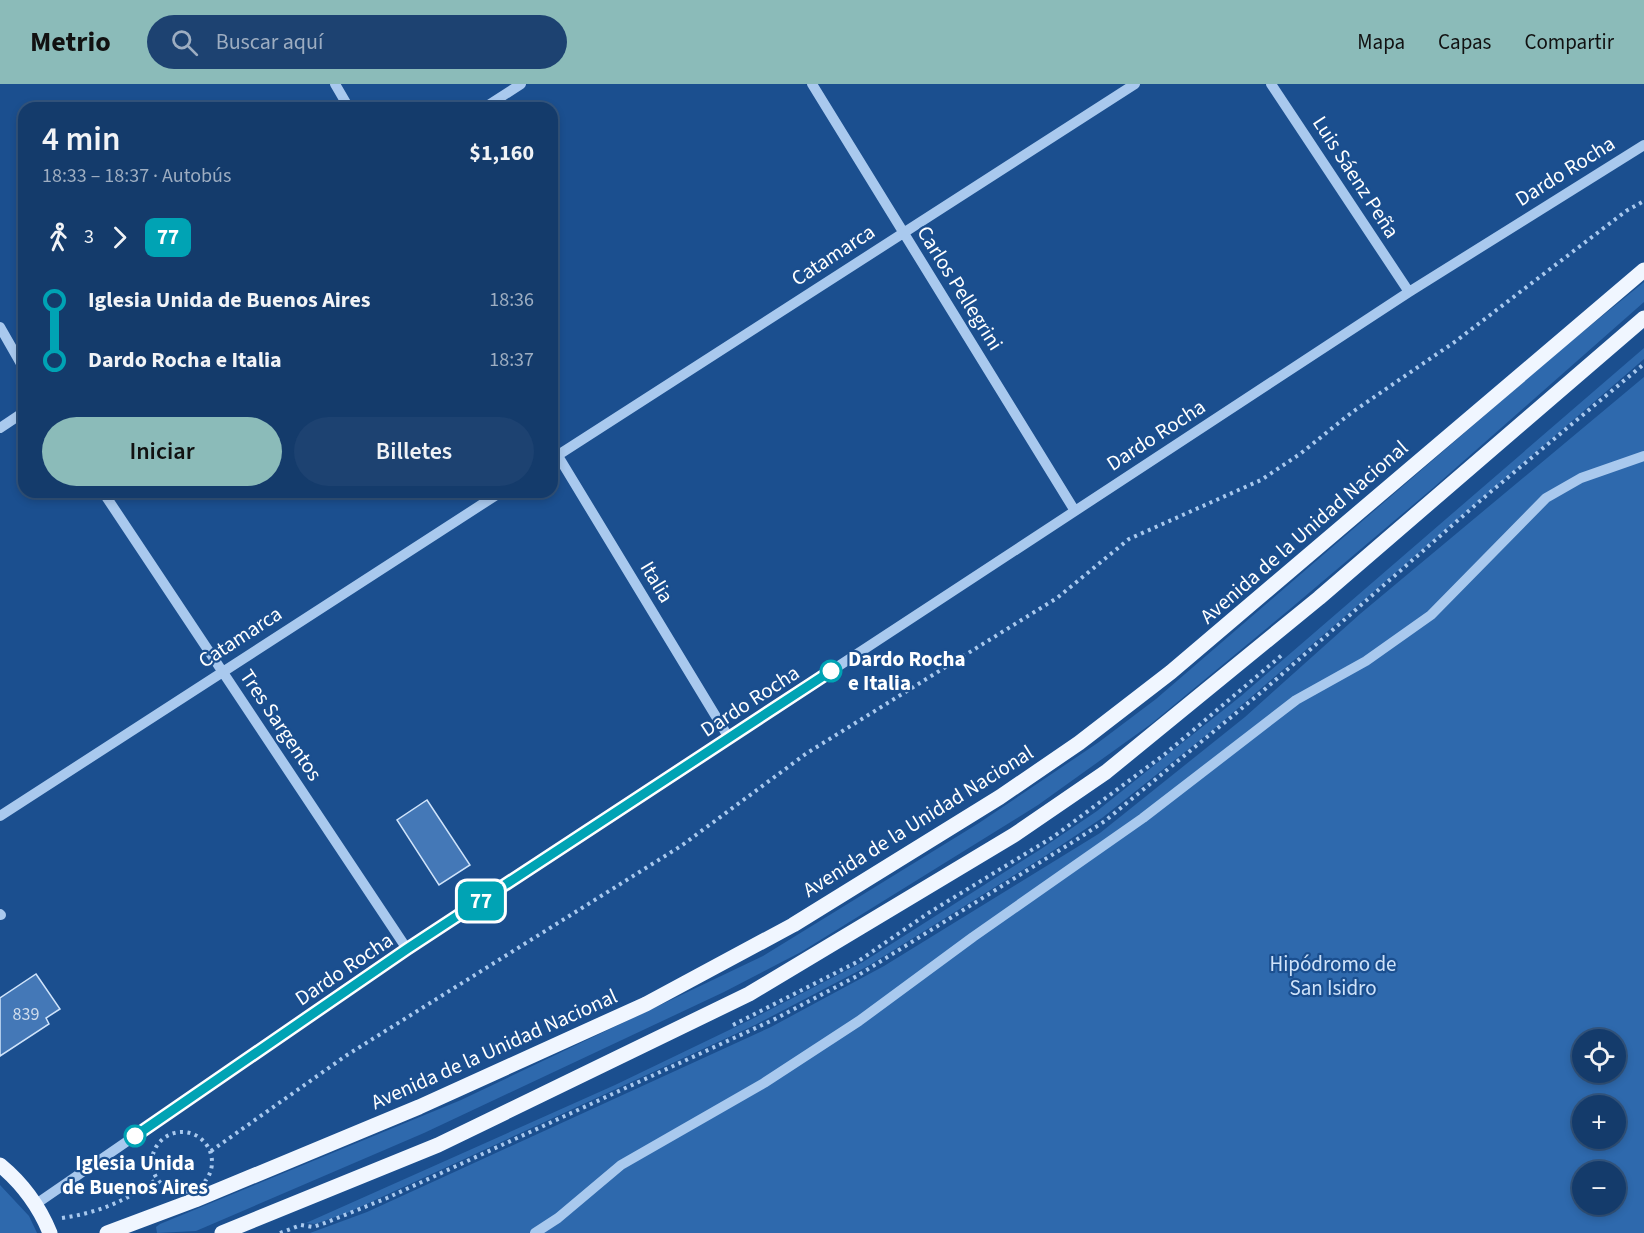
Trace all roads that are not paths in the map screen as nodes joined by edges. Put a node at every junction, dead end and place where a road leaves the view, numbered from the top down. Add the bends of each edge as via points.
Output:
1 (335, 84) edge
2 (521, 84) edge
3 (812, 84) edge
4 (1135, 84) edge
5 (1271, 84) edge
6 (346, 102) edge
7 (493, 102) edge
8 (1644, 145) edge
9 (903, 233) junction
10 (1644, 270) edge
11 (1409, 292) junction
12 (1644, 318) edge
13 (0, 327) edge
14 (18, 358) edge
15 (18, 416) edge
16 (0, 428) edge
17 (558, 450) edge
18 (1644, 456) edge
19 (558, 460) edge
20 (107, 498) edge
21 (492, 498) edge
22 (1075, 511) junction
23 (222, 672) junction
24 (729, 738) junction
25 (0, 816) edge
26 (407, 949) junction
27 (0, 1165) edge
28 (36, 1204) junction
29 (48, 1227) edge
30 (107, 1233) edge
31 (222, 1233) edge
32 (535, 1233) edge

1 - 6 street
2 - 7 street
3 - 9 street, Carlos Pellegrini
4 - 9 street, Catamarca
5 - 11 street, Luis Sáenz Peña
8 - 11 street, Dardo Rocha
9 - 17 street, Catamarca
9 - 22 street, Carlos Pellegrini
10 - 30 main road, Avenida de la Unidad Nacional via 1171,672 1000,796 793,925 646,1004 419,1107
11 - 22 street, Dardo Rocha
12 - 31 main road via 1310,606 1106,772 1014,835 749,994 438,1145
13 - 14 street
15 - 16 street
18 - 32 street via 1581,478 1546,498 1431,615 1366,662 1296,700 1143,819 859,1021 764,1083 621,1165
19 - 24 street, Italia
20 - 23 street, Tres Sargentos
21 - 23 street, Catamarca
22 - 24 street, Dardo Rocha
23 - 25 street, Catamarca
23 - 26 street, Tres Sargentos
24 - 26 street, Dardo Rocha
26 - 28 street, Dardo Rocha
27 - 28 main road
28 - 29 main road

